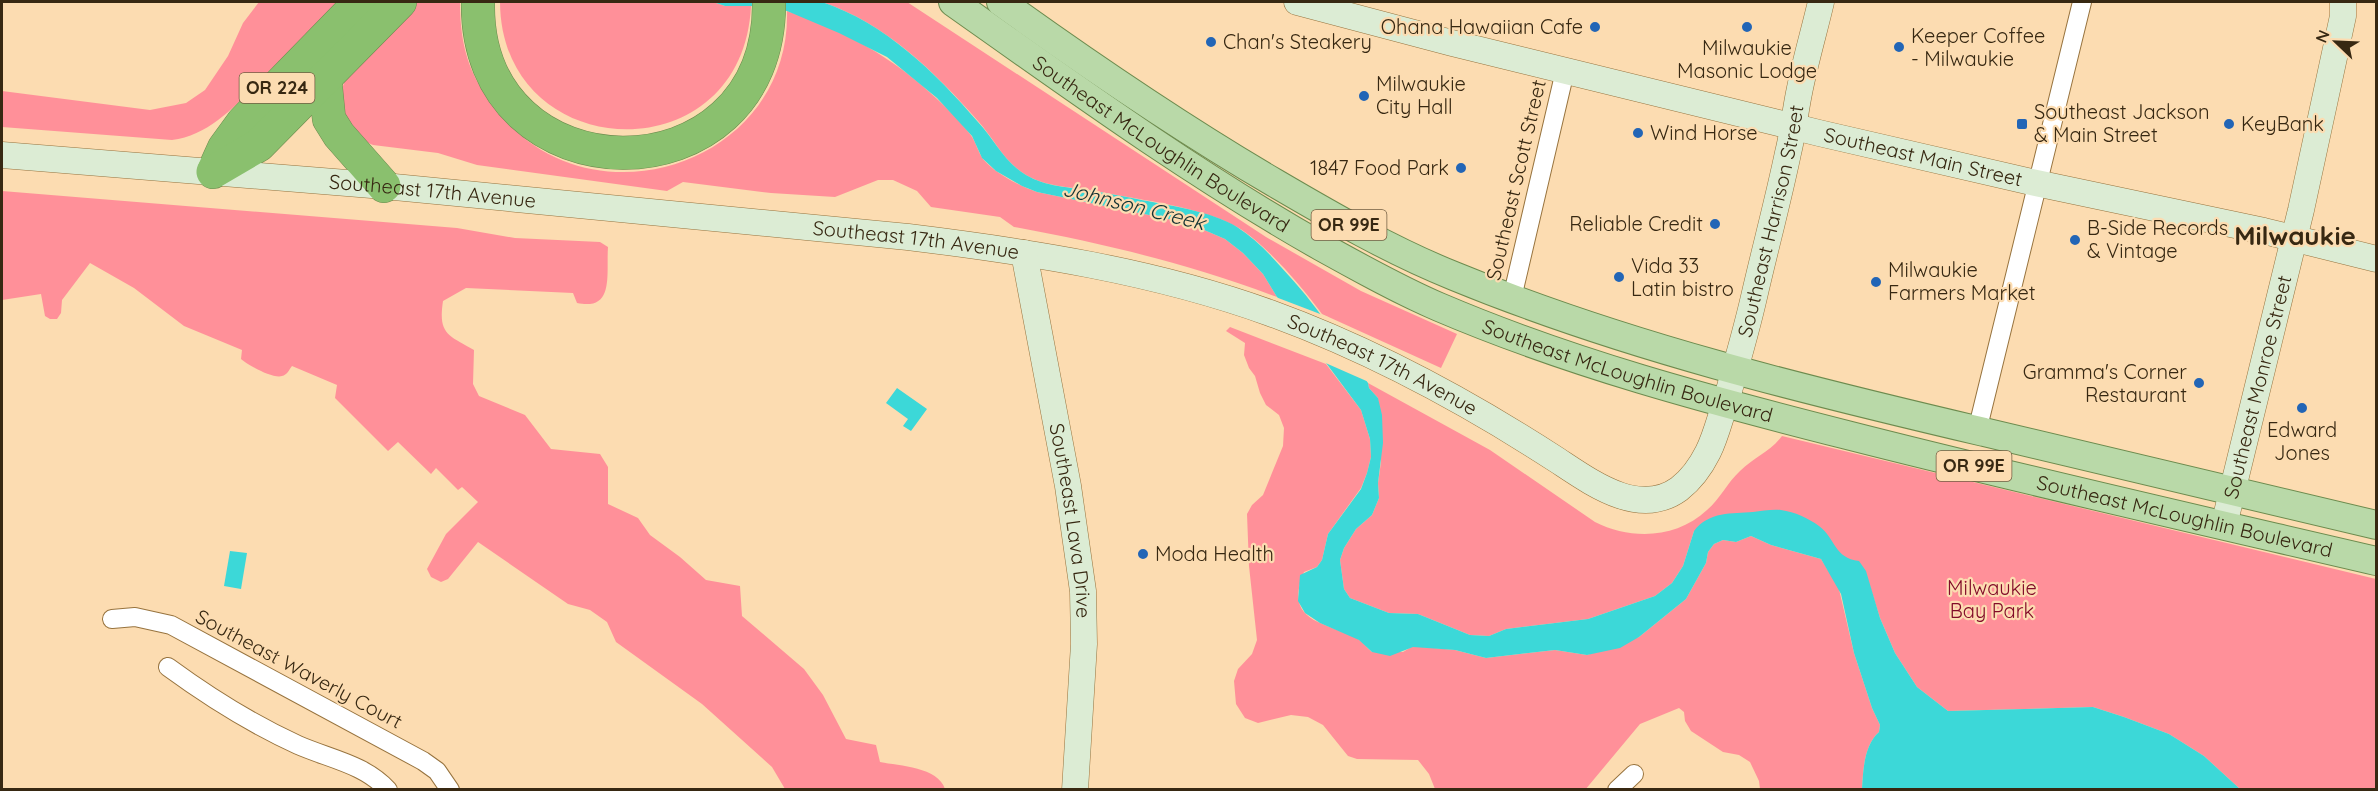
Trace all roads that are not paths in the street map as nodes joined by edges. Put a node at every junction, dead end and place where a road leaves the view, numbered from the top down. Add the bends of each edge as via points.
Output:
1 (360, 2) edge
2 (400, 2) edge
3 (478, 2) edge
4 (769, 2) edge
5 (953, 2) edge
6 (1001, 2) edge
7 (1297, 2) edge
8 (1821, 2) edge
9 (2082, 2) edge
10 (2343, 2) edge
11 (1565, 71) junction
12 (325, 79) junction
13 (1793, 127) junction
14 (2, 154) edge
15 (213, 172) junction
16 (2036, 183) junction
17 (384, 186) junction
18 (2293, 238) junction
19 (1024, 253) junction
20 (2376, 258) edge
21 (1512, 298) junction
22 (1735, 369) junction
23 (1725, 403) junction
24 (1977, 430) junction
25 (2232, 491) junction
26 (2224, 525) junction
27 (2376, 525) edge
28 (2376, 561) edge
29 (112, 619) dead end
30 (168, 667) dead end
31 (1634, 774) dead end
32 (388, 789) edge
33 (450, 789) edge
34 (1076, 789) edge
35 (1617, 789) edge

1 - 15 highway, OR 224 via 243,122
2 - 12 highway, OR 224
3 - 4 highway via 483,47 494,75 520,111 544,130 572,144 601,152 632,154 662,149 696,135 736,102 758,63 768,30
5 - 23 main road, Southeast McLoughlin Boulevard / OR 99E via 1183,163 1360,268 1437,306 1502,332
6 - 21 main road, Southeast McLoughlin Boulevard / OR 99E via 1193,134 1322,211 1393,248
7 - 11 main road, Southeast Main Street
8 - 13 main road, Southeast Harrison Street
9 - 16 street
10 - 18 main road, Southeast Monroe Street
11 - 13 main road, Southeast Main Street
11 - 21 street, Southeast Scott Street
12 - 15 highway, OR 224 via 259,145
12 - 17 highway via 329,119
13 - 16 main road, Southeast Main Street
13 - 22 main road, Southeast Harrison Street
14 - 15 main road, Southeast 17th Avenue
15 - 17 main road, Southeast 17th Avenue
16 - 18 main road, Southeast Main Street
16 - 24 street
17 - 19 main road, Southeast 17th Avenue via 897,236
18 - 20 main road, Southeast Main Street
18 - 25 main road, Southeast Monroe Street
19 - 23 main road, Southeast 17th Avenue via 1187,287 1324,334 1414,375 1500,423 1586,478 1638,500 1666,496 1698,471 1710,449
19 - 34 main road, Southeast Lava Drive via 1068,486 1083,591
21 - 22 main road, Southeast McLoughlin Boulevard / OR 99E
22 - 23 main road, Southeast Harrison Street
22 - 24 main road, Southeast McLoughlin Boulevard / OR 99E
23 - 26 main road, Southeast McLoughlin Boulevard / OR 99E
24 - 25 main road, Southeast McLoughlin Boulevard / OR 99E
25 - 26 main road, Southeast Monroe Street
25 - 27 main road, Southeast McLoughlin Boulevard / OR 99E
26 - 28 main road, Southeast McLoughlin Boulevard / OR 99E
29 - 33 street, Southeast Waverly Court via 135,617 171,625 423,761 437,771
30 - 32 street via 244,718 359,767
31 - 35 street

